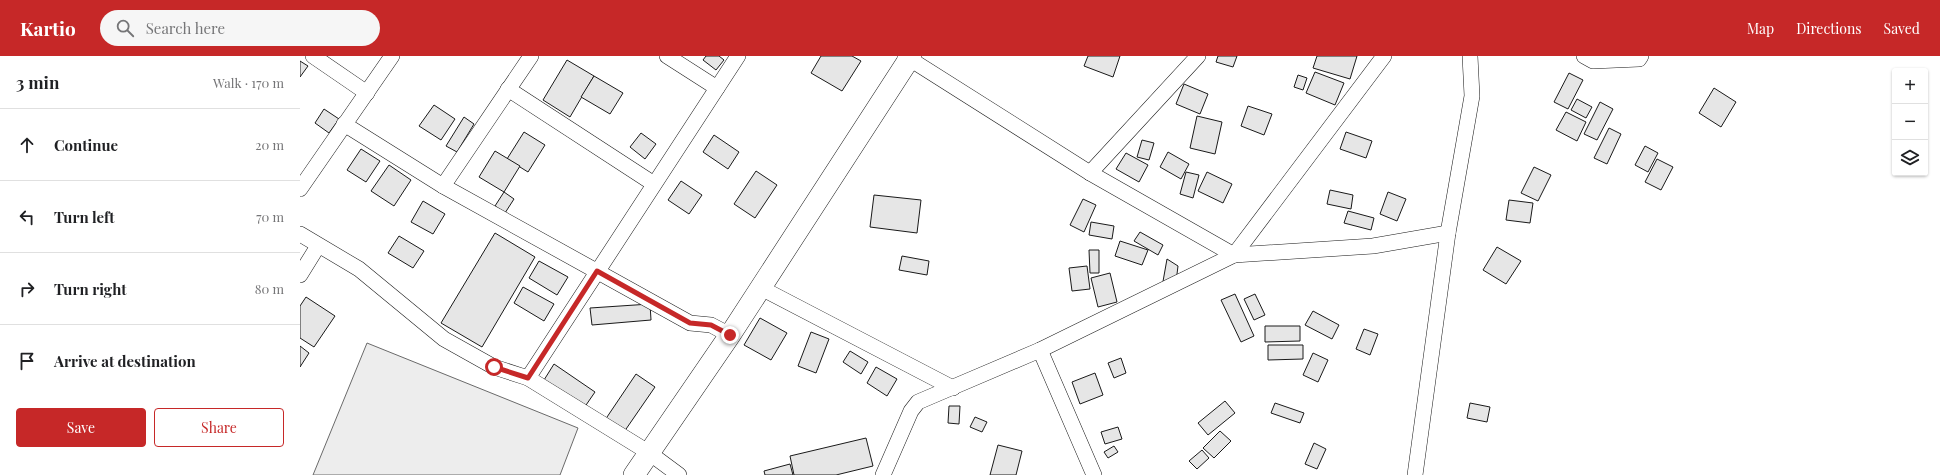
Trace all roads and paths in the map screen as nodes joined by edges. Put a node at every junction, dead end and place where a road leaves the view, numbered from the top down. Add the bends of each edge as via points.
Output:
1 (313, 56) edge
2 (392, 56) edge
3 (531, 56) edge
4 (667, 56) edge
5 (738, 56) edge
6 (1198, 56) edge
7 (1384, 56) edge
8 (1470, 56) edge
9 (1584, 56) edge
10 (1641, 56) edge
11 (909, 57) edge
12 (717, 88) junction
13 (508, 89) junction
14 (367, 93) junction
15 (344, 124) junction
16 (1090, 173) junction
17 (654, 184) junction
18 (442, 186) junction
19 (300, 189) edge
20 (300, 234) edge
21 (1448, 234) junction
22 (318, 246) junction
23 (1234, 255) junction
24 (597, 271) junction
25 (300, 275) edge
26 (762, 288) junction
27 (730, 335) junction
28 (1040, 350) junction
29 (528, 378) junction
30 (953, 388) junction
31 (648, 452) junction
32 (634, 475) edge
33 (679, 475) edge
34 (883, 475) edge
35 (1094, 475) edge
36 (1415, 475) edge

1 - 14 street
2 - 14 street
3 - 13 street
4 - 12 street
5 - 12 street
6 - 16 street
7 - 23 street
8 - 21 street via 1472,96
9 - 10 street via 1593,61 1639,60
11 - 16 street
11 - 26 highway
12 - 17 street
13 - 17 street
13 - 18 street
14 - 15 street
15 - 18 street
15 - 19 street
16 - 23 street
17 - 24 street
18 - 24 street
20 - 22 street
21 - 23 street via 1373,246
21 - 36 street
22 - 25 street
22 - 29 street via 359,269 444,339 494,367
23 - 28 street
24 - 27 street via 690,323 711,325
24 - 29 street
26 - 27 highway
26 - 30 street
27 - 31 highway
28 - 30 street
28 - 35 street
29 - 31 street
30 - 34 street via 918,402 911,411
31 - 32 highway
31 - 33 street

